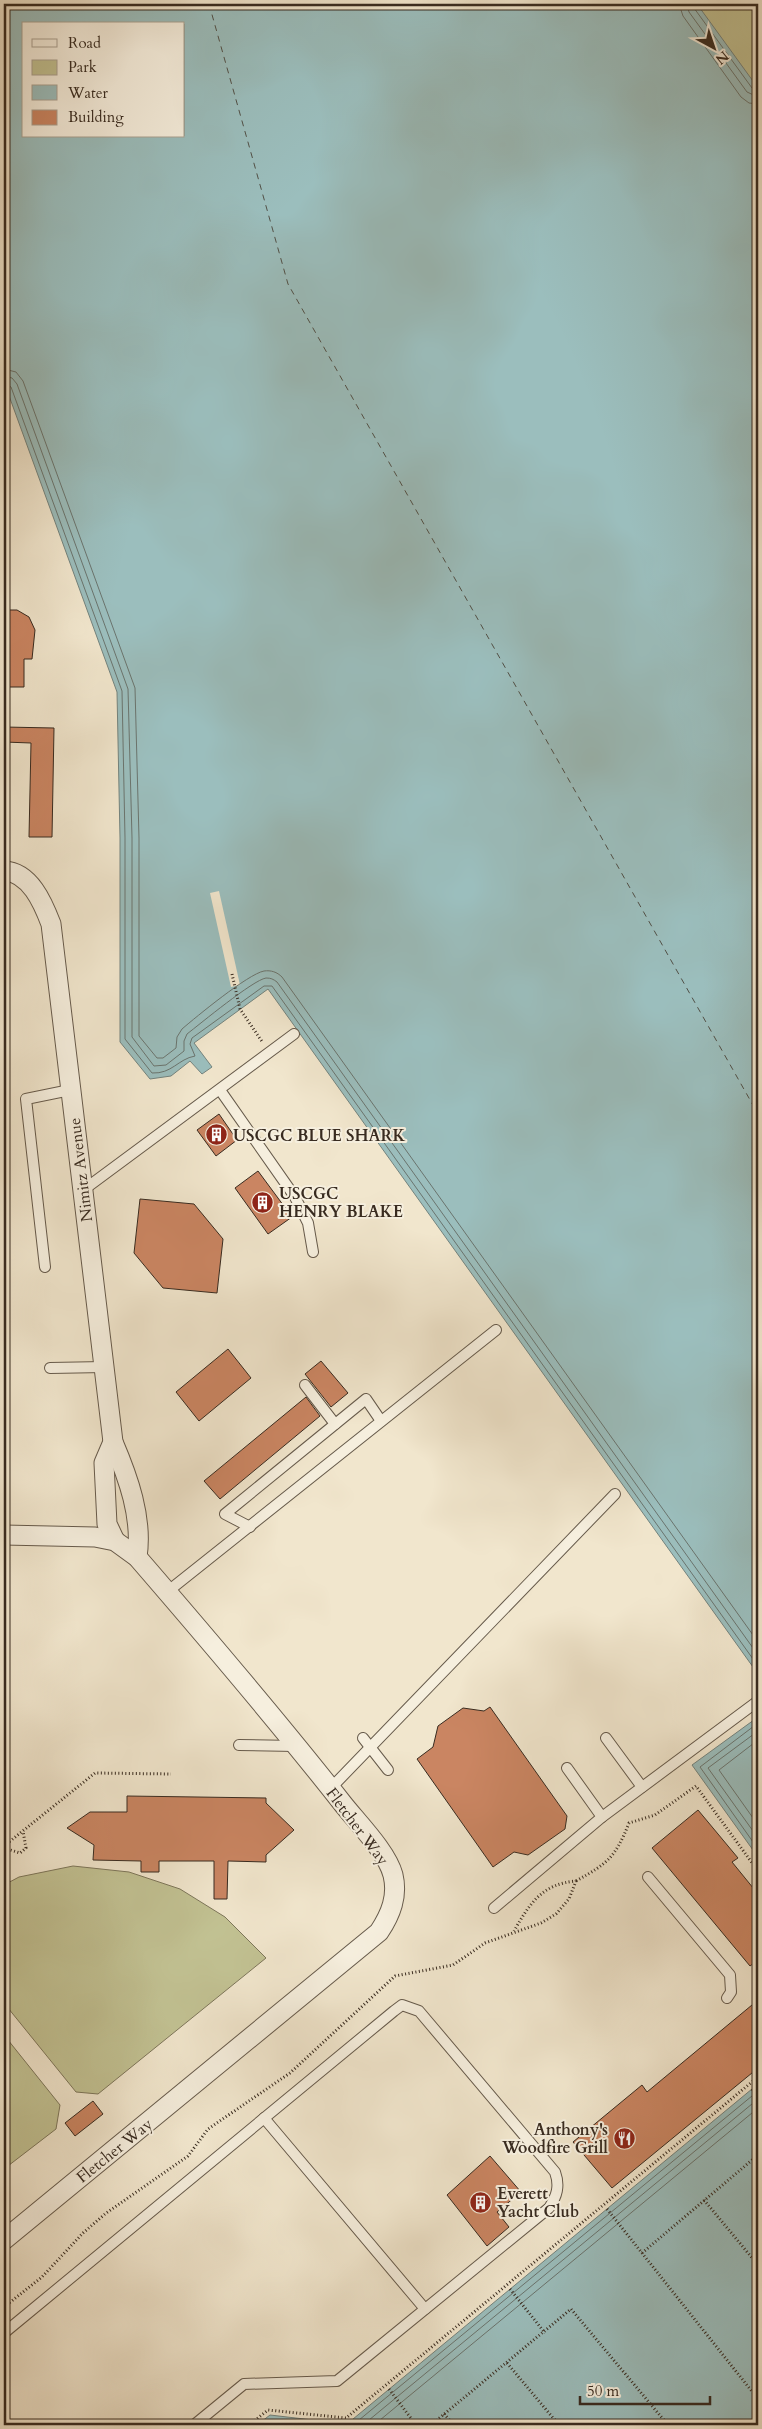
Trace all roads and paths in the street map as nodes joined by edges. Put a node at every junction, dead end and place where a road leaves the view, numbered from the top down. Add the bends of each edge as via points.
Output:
1 (4, 871) edge
2 (232, 974) dead end
3 (294, 1034) dead end
4 (270, 1053) junction
5 (70, 1090) junction
6 (220, 1090) junction
7 (82, 1191) junction
8 (312, 1252) dead end
9 (46, 1267) dead end
10 (496, 1330) dead end
11 (104, 1367) junction
12 (50, 1368) dead end
13 (305, 1385) dead end
14 (382, 1421) junction
15 (336, 1424) junction
16 (113, 1442) junction
17 (615, 1494) dead end
18 (250, 1527) junction
19 (4, 1535) edge
20 (115, 1541) junction
21 (137, 1557) junction
22 (167, 1592) junction
23 (758, 1701) edge
24 (606, 1738) dead end
25 (366, 1742) junction
26 (239, 1745) dead end
27 (296, 1746) junction
28 (567, 1768) dead end
29 (388, 1770) dead end
30 (171, 1774) dead end
31 (330, 1788) junction
32 (642, 1788) junction
33 (602, 1817) junction
34 (23, 1831) junction
35 (4, 1847) edge
36 (758, 1871) edge
37 (648, 1877) dead end
38 (576, 1880) junction
39 (494, 1908) dead end
40 (514, 1931) junction
41 (727, 1998) dead end
42 (758, 2078) edge
43 (752, 2089) dead end
44 (758, 2097) edge
45 (264, 2118) junction
46 (758, 2155) edge
47 (704, 2200) junction
48 (607, 2210) dead end
49 (4, 2240) edge
50 (642, 2253) junction
51 (758, 2265) edge
52 (510, 2290) dead end
53 (4, 2307) edge
54 (425, 2309) junction
55 (4, 2333) edge
56 (545, 2333) junction
57 (507, 2362) junction
58 (389, 2389) dead end
59 (758, 2399) edge
60 (444, 2414) junction
61 (194, 2425) edge
62 (249, 2425) edge
63 (416, 2425) edge
64 (431, 2425) edge
65 (454, 2425) edge
66 (559, 2425) edge
67 (668, 2425) edge

1 - 5 street, Nimitz Avenue via 12,871 20,877 41,899 51,924
2 - 4 path via 240,1009
3 - 4 lane
4 - 6 lane
5 - 7 street, Nimitz Avenue
5 - 9 lane via 26,1099
6 - 7 lane
6 - 8 lane via 295,1198 308,1223
7 - 11 street, Nimitz Avenue
10 - 14 lane
11 - 12 lane
11 - 16 street, Nimitz Avenue
13 - 15 lane
14 - 15 lane via 366,1399
14 - 18 lane
15 - 18 lane via 225,1514
16 - 20 street, Nimitz Avenue via 104,1463 107,1524
16 - 21 street, Nimitz Avenue via 128,1476 140,1539
17 - 25 lane
18 - 22 lane
19 - 20 street, Fletcher Way via 71,1535
20 - 21 street, Fletcher Way
21 - 22 street, Fletcher Way
22 - 27 street, Fletcher Way
23 - 32 lane
24 - 32 lane
25 - 29 lane
25 - 31 lane
26 - 27 lane
27 - 31 street, Fletcher Way
28 - 33 lane
30 - 34 path via 95,1773
31 - 49 street, Fletcher Way via 382,1854 393,1875 395,1900 379,1932
32 - 33 lane
33 - 39 lane
34 - 35 path
34 - 35 path via 26,1848 20,1853
36 - 38 path via 696,1786 655,1815 629,1824 621,1844 604,1866
37 - 41 lane via 730,1975 731,1992
38 - 40 path via 558,1882 541,1893
38 - 40 path via 569,1899 556,1914 542,1923
40 - 53 path via 484,1943 453,1964 395,1976 290,2072 208,2129 188,2156 105,2214 42,2277
42 - 62 path via 346,2418 268,2410
43 - 44 path
45 - 54 lane
45 - 54 lane via 402,2005 419,2011 508,2115 555,2172 559,2183 556,2198 549,2208
45 - 55 lane
46 - 47 path
47 - 50 path
47 - 51 path
48 - 50 path
50 - 59 path
52 - 56 path
54 - 61 lane via 337,2381 244,2384
56 - 57 path
56 - 67 path via 571,2309
57 - 60 path
57 - 66 path
58 - 63 path
60 - 64 path
60 - 65 path

